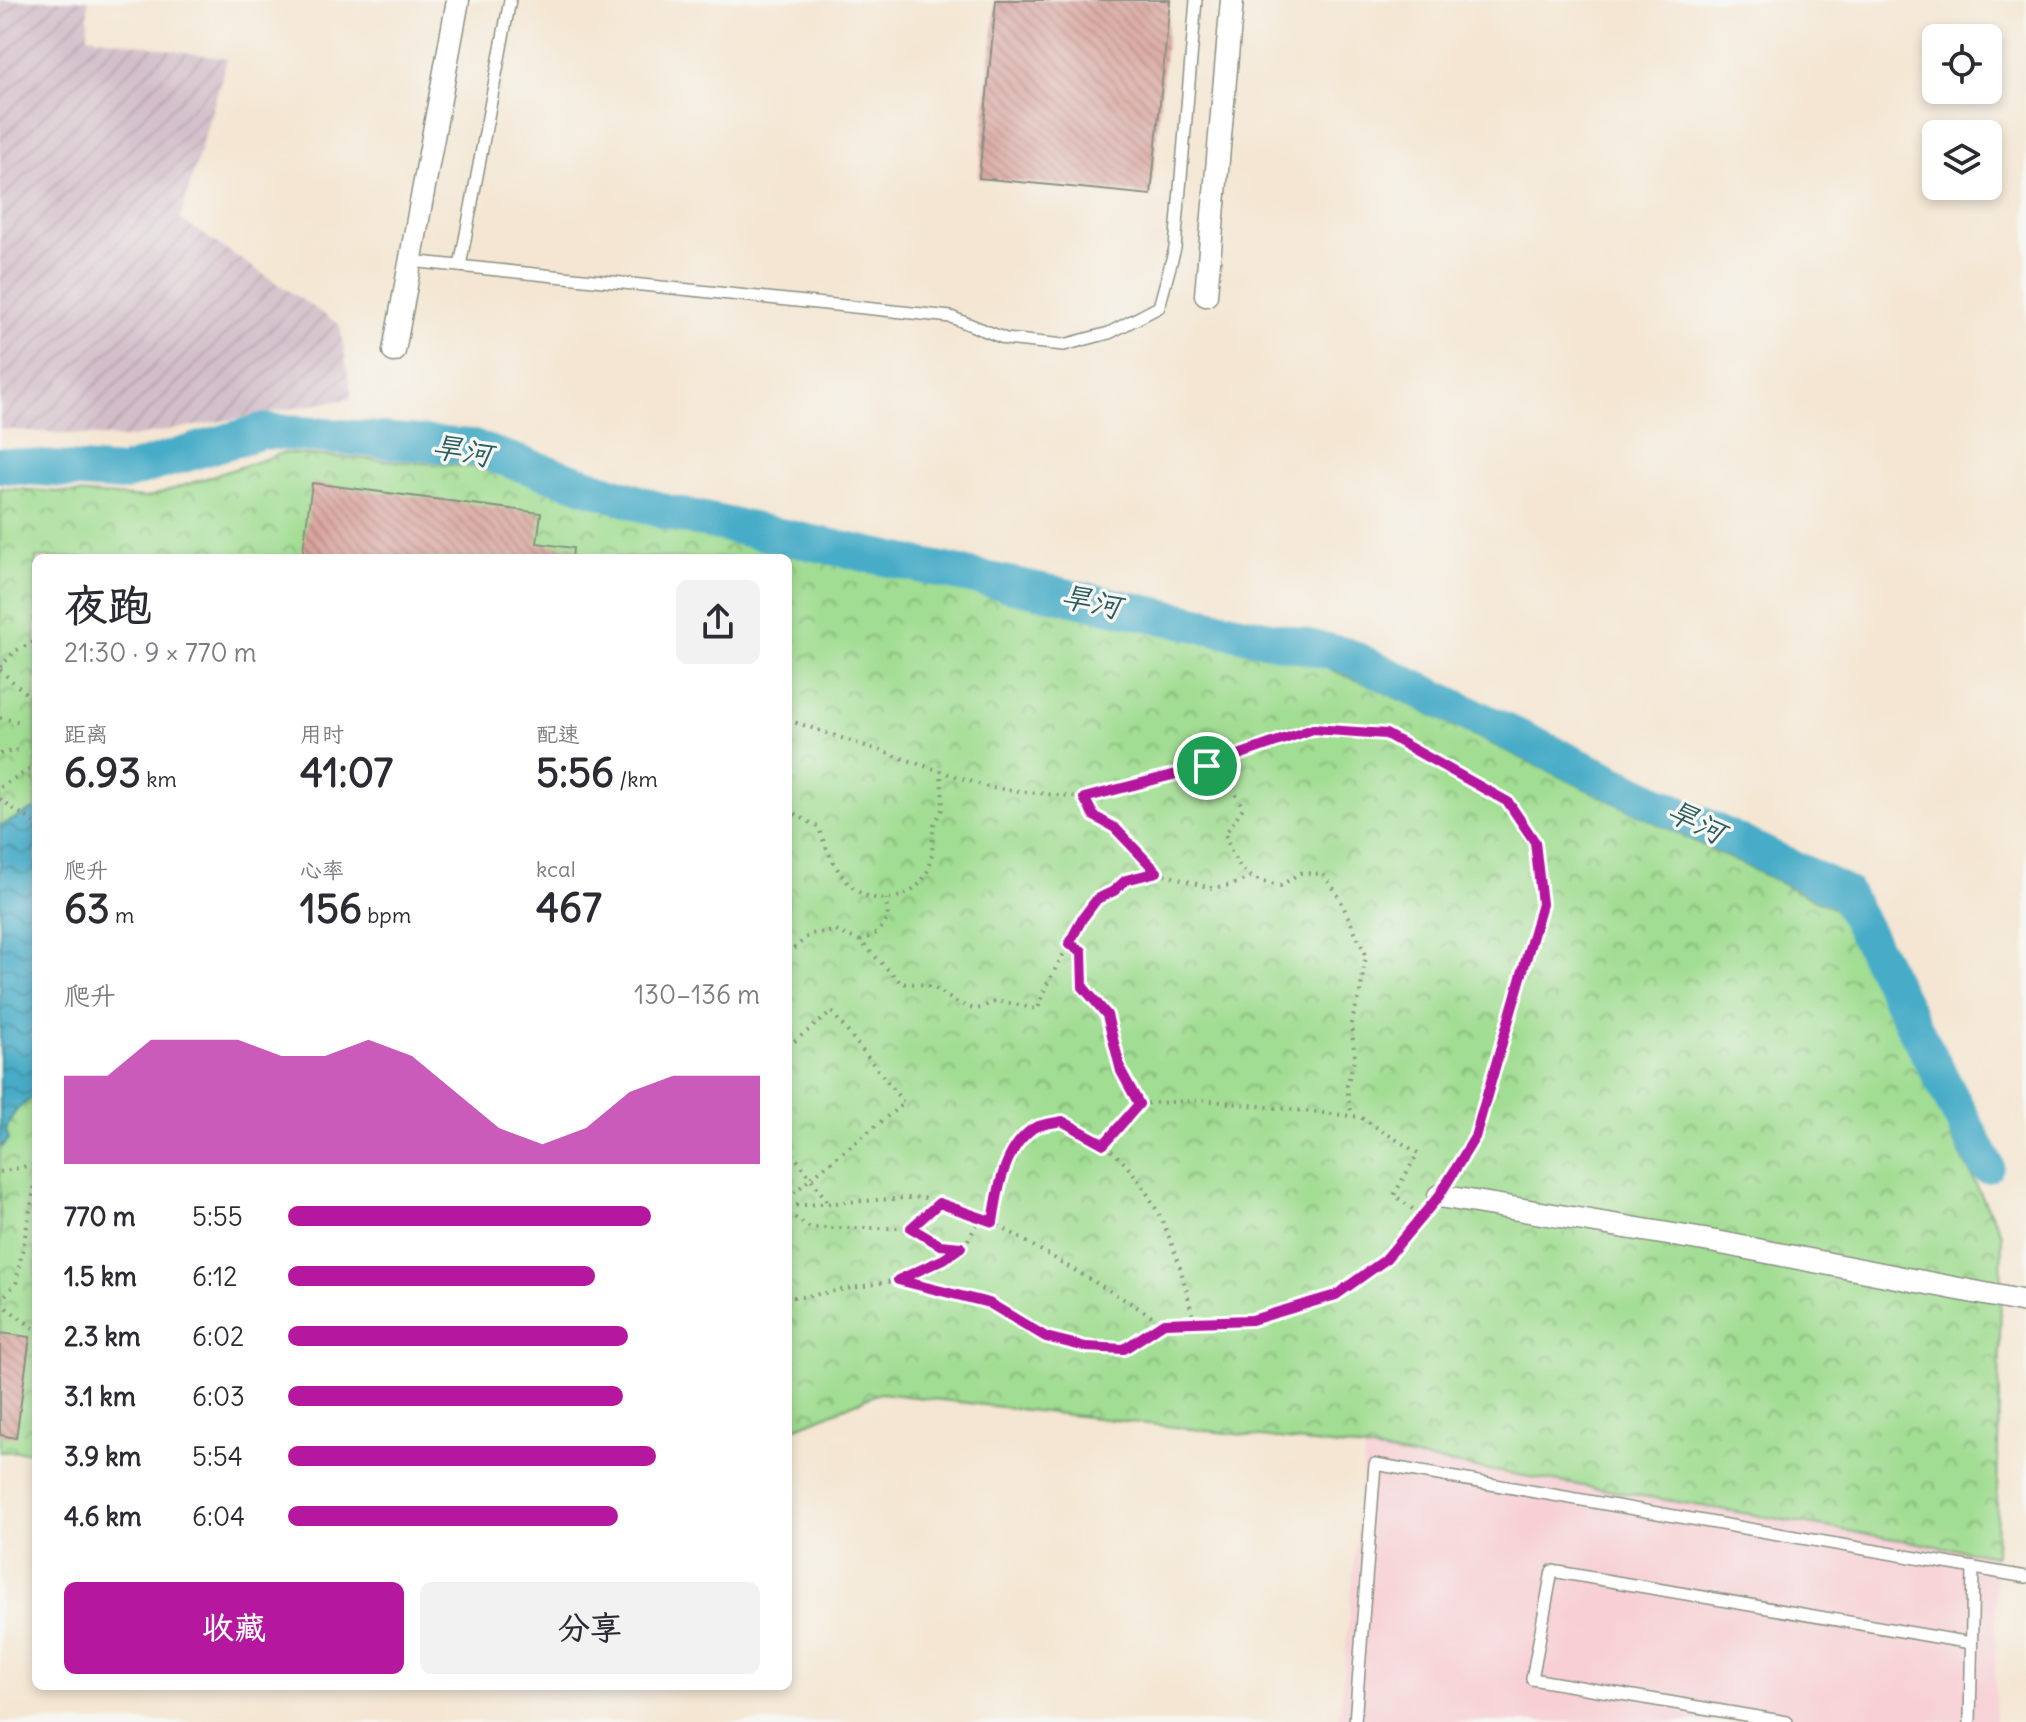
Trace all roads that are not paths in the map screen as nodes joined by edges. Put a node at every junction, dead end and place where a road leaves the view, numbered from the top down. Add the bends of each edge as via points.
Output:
1 (458, 0) edge
2 (510, 0) edge
3 (1196, 0) edge
4 (1232, 0) edge
5 (410, 261) junction
6 (460, 266) junction
7 (1206, 295) dead end
8 (394, 351) dead end
9 (1439, 1196) road end
10 (2026, 1302) edge
11 (1973, 1568) junction
12 (2026, 1577) edge
13 (1971, 1643) junction
14 (1355, 1722) edge
15 (1787, 1722) edge
16 (1970, 1722) edge

1 - 5 street
2 - 6 lane
3 - 6 lane via 1175,248 1159,307 1109,333 1064,345 1006,339 951,317
4 - 7 street
5 - 6 lane
5 - 8 street
9 - 10 street
11 - 12 lane
11 - 13 lane
11 - 14 lane via 1375,1464
13 - 15 lane via 1552,1571 1532,1679
13 - 16 lane

